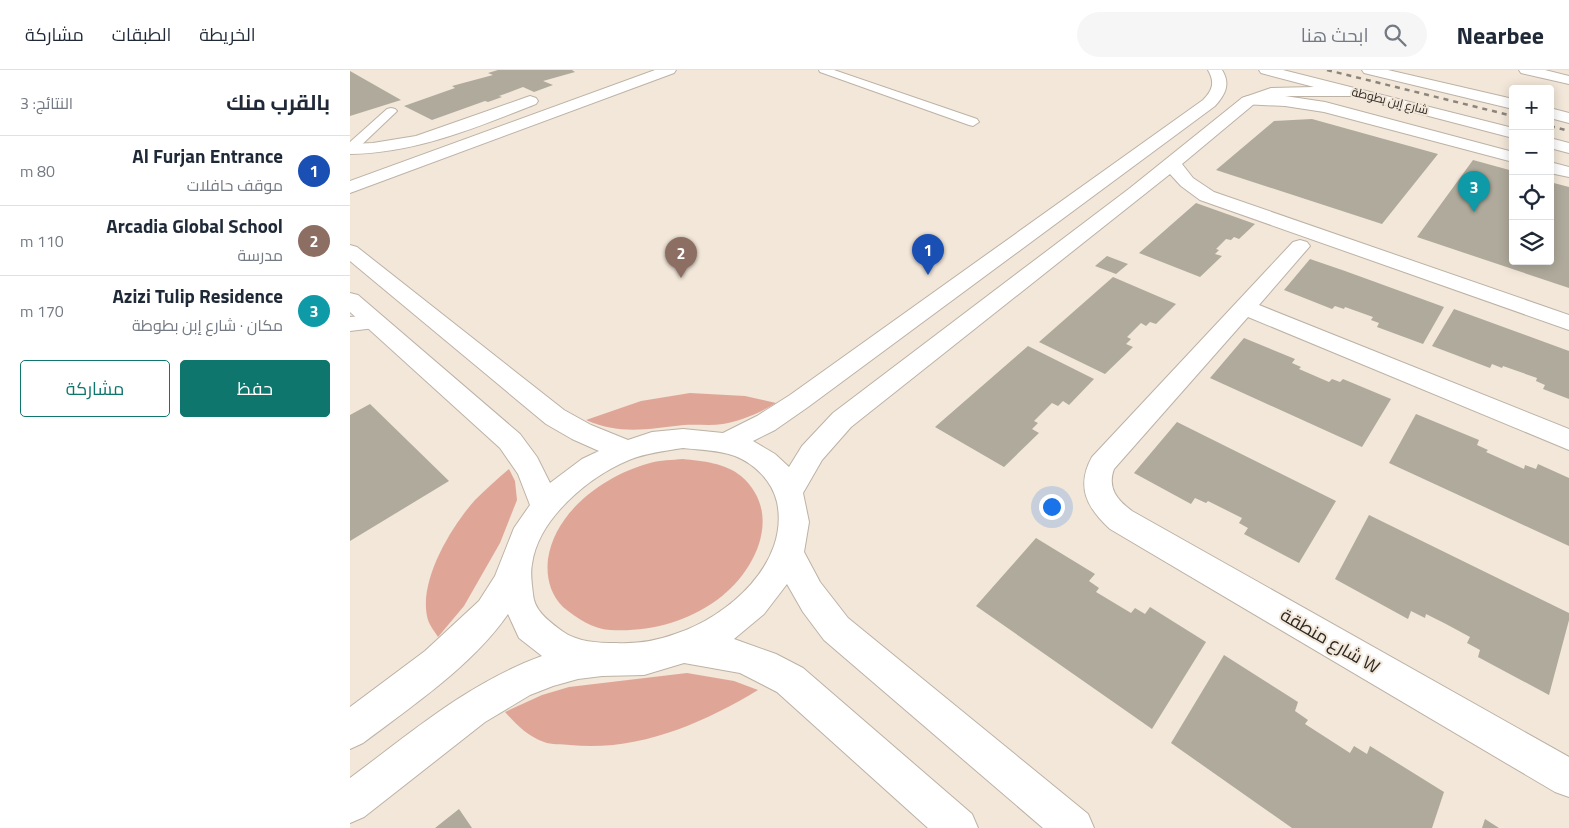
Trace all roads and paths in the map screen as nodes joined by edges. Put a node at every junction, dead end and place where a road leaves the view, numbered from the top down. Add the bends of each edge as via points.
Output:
1 (669, 70) edge
2 (824, 70) edge
3 (1215, 70) edge
4 (1266, 70) edge
5 (1526, 70) edge
6 (1374, 71) edge
7 (1569, 80) edge
8 (1351, 92) junction
9 (544, 96) dead end
10 (1248, 101) junction
11 (1509, 103) edge
12 (391, 112) dead end
13 (1554, 114) edge
14 (1569, 118) edge
15 (973, 122) dead end
16 (1509, 132) edge
17 (1554, 144) edge
18 (1569, 148) edge
19 (350, 149) edge
20 (1509, 156) edge
21 (1172, 164) junction
22 (1554, 168) edge
23 (1569, 172) edge
24 (350, 187) edge
25 (1300, 246) dead end
26 (350, 251) edge
27 (350, 300) edge
28 (1244, 307) junction
29 (375, 322) junction
30 (1569, 323) edge
31 (350, 324) edge
32 (1569, 440) edge
33 (727, 443) junction
34 (629, 450) junction
35 (789, 491) junction
36 (545, 506) junction
37 (788, 552) junction
38 (516, 565) junction
39 (686, 648) junction
40 (599, 660) junction
41 (350, 730) edge
42 (1569, 778) edge
43 (350, 803) edge
44 (958, 828) edge
45 (1074, 828) edge

1 - 24 street
2 - 15 lane
3 - 33 street via 1221,85 1218,95 1209,103 799,401
4 - 8 street, شارع إبن بطوطة
5 - 7 street
6 - 11 street, شارع إبن بطوطة
8 - 10 street via 1289,91
8 - 16 street, شارع إبن بطوطة
9 - 19 street via 416,142 382,149
10 - 20 street via 1285,101 1325,107
10 - 21 street
12 - 19 lane
13 - 14 street
17 - 18 street
21 - 30 street via 1187,182 1207,196
21 - 35 street via 842,420 812,453
22 - 23 street
25 - 28 street
26 - 34 street via 555,417 577,430
27 - 29 street
28 - 32 street
28 - 42 street, شارع منطقة W via 1102,464 1096,484 1104,504 1121,520
29 - 31 street
29 - 36 street via 510,441 538,482
33 - 34 street via 680,439
33 - 35 street via 765,460
34 - 36 street via 583,472
35 - 37 street via 794,510 794,530
36 - 38 street via 526,535
37 - 39 street via 774,579 752,606 722,629
37 - 45 street via 815,604 836,629
38 - 40 street via 517,598 532,628 560,649
38 - 41 street via 504,592 469,634 439,663
39 - 40 street via 642,659
39 - 44 street via 742,655 790,680
40 - 43 street via 535,675 505,688

